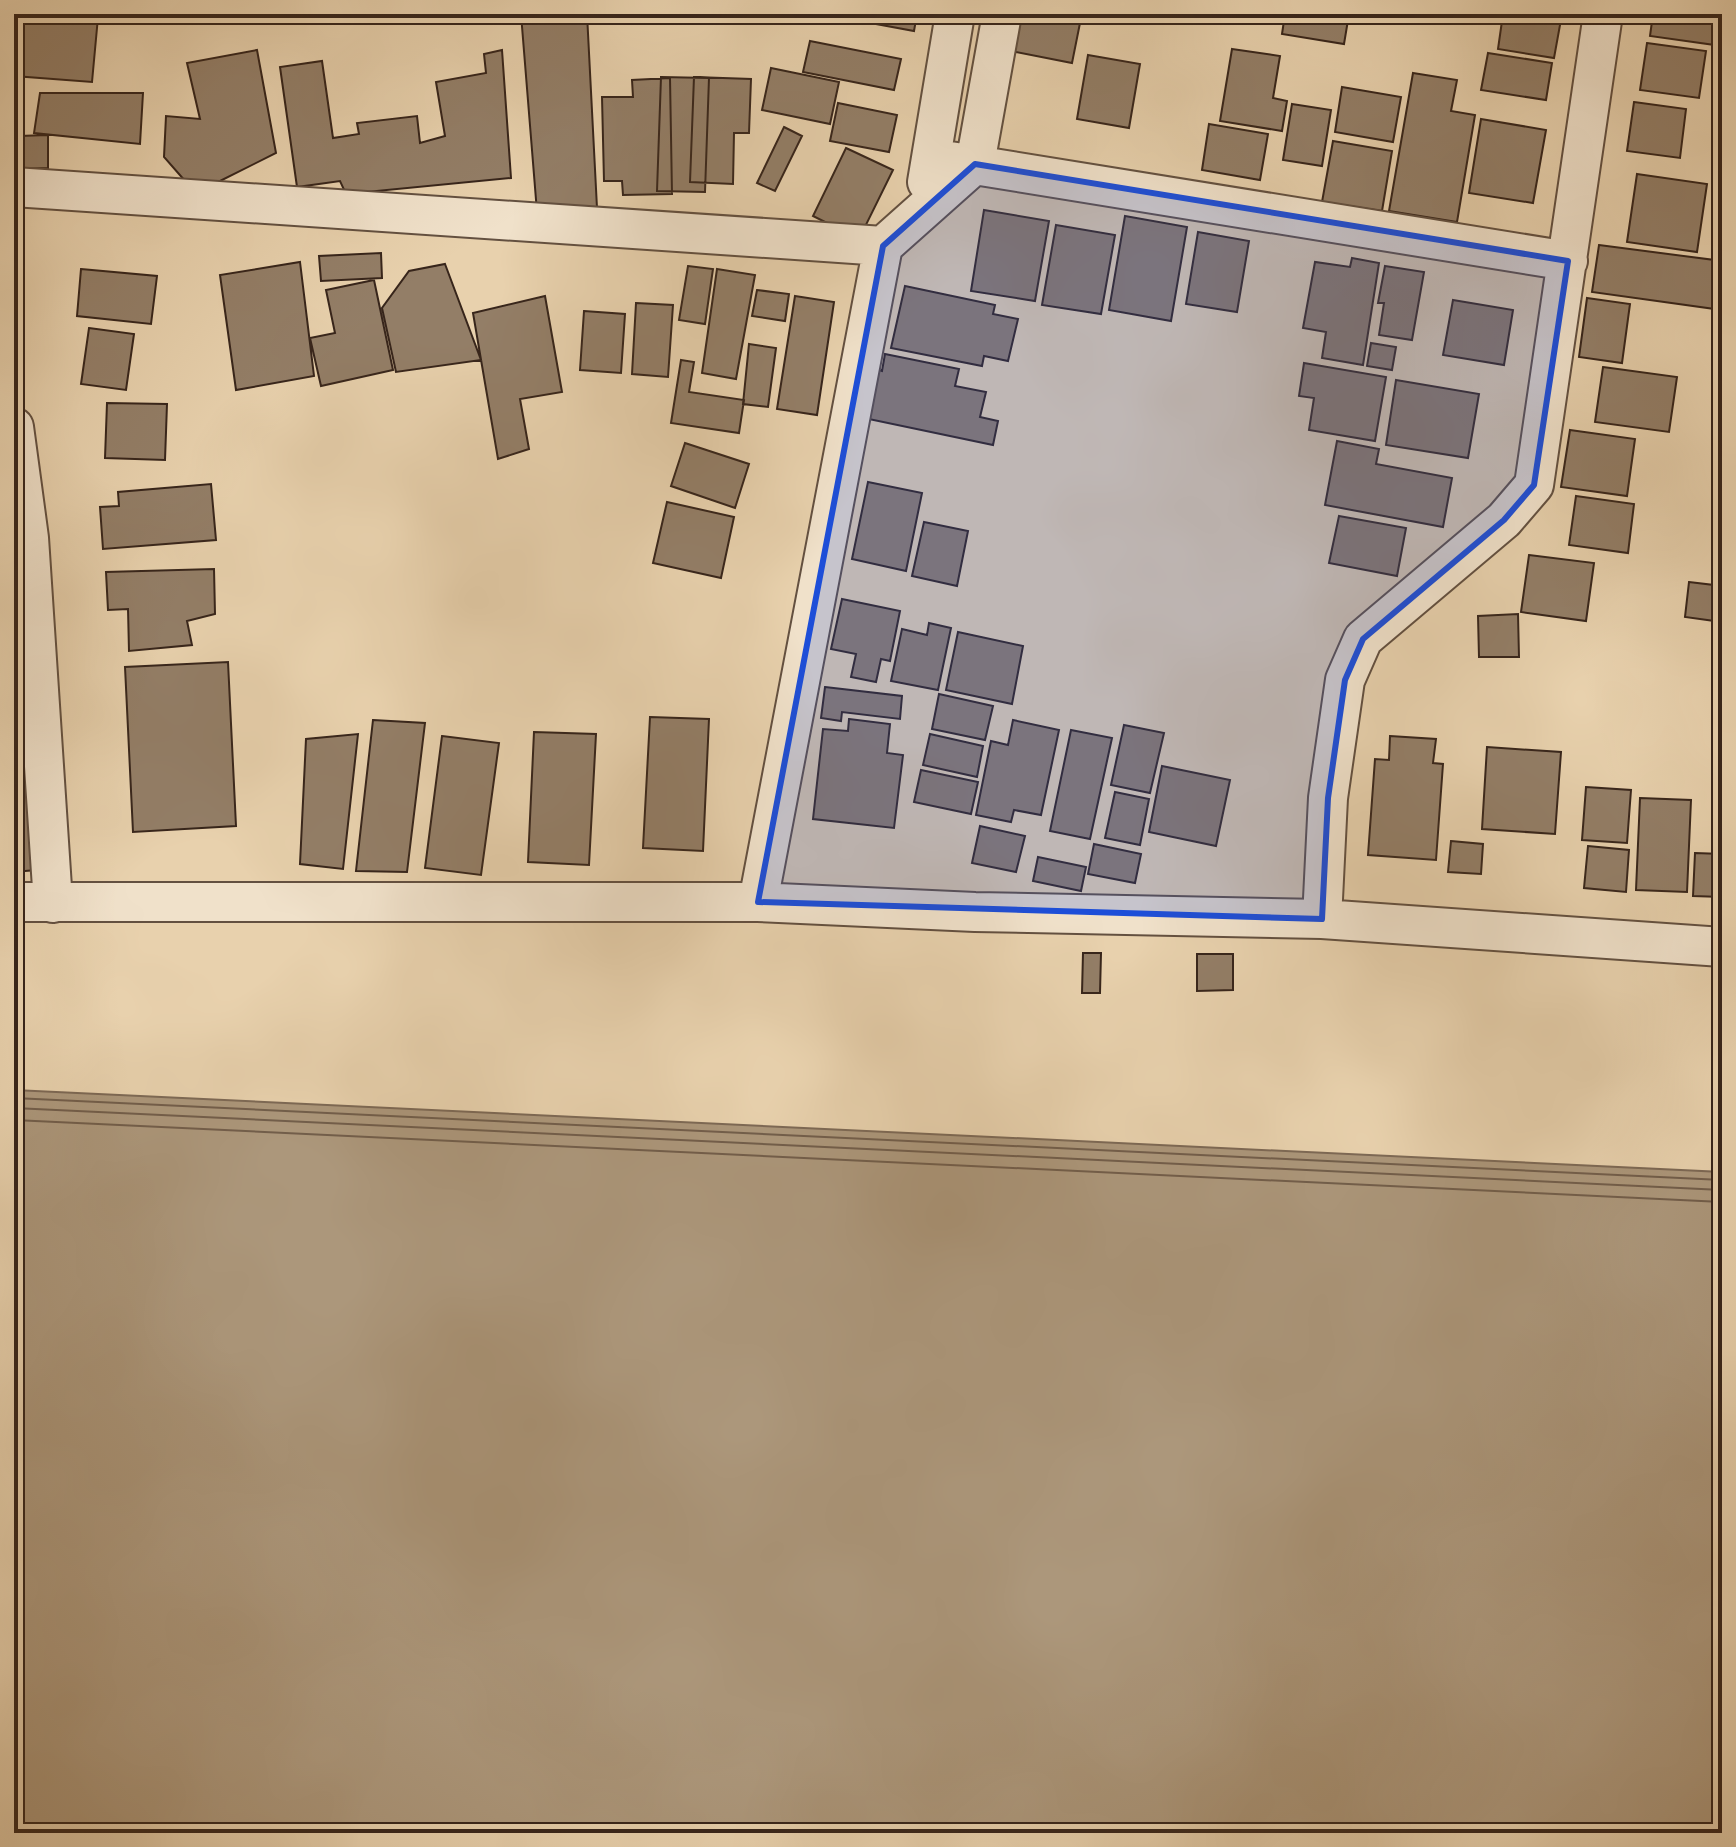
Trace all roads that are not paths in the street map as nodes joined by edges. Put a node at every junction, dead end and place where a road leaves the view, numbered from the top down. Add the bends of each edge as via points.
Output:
1 (955, 14) edge
2 (1002, 14) edge
3 (1603, 14) edge
4 (931, 158) junction
5 (975, 164) junction
6 (14, 187) edge
7 (923, 208) junction
8 (883, 246) junction
9 (1568, 261) junction
10 (14, 427) edge
11 (14, 902) edge
12 (758, 902) junction
13 (53, 903) junction
14 (1322, 919) junction
15 (1722, 947) edge

1 - 4 street
2 - 5 street
3 - 9 street
4 - 5 street
4 - 7 street
5 - 7 street
5 - 9 street
6 - 8 street
7 - 8 street
8 - 12 street
9 - 14 street via 1534,485 1504,520 1363,639 1345,680 1328,798
10 - 13 street via 29,538
11 - 13 street
12 - 13 street
12 - 14 street
14 - 15 street

